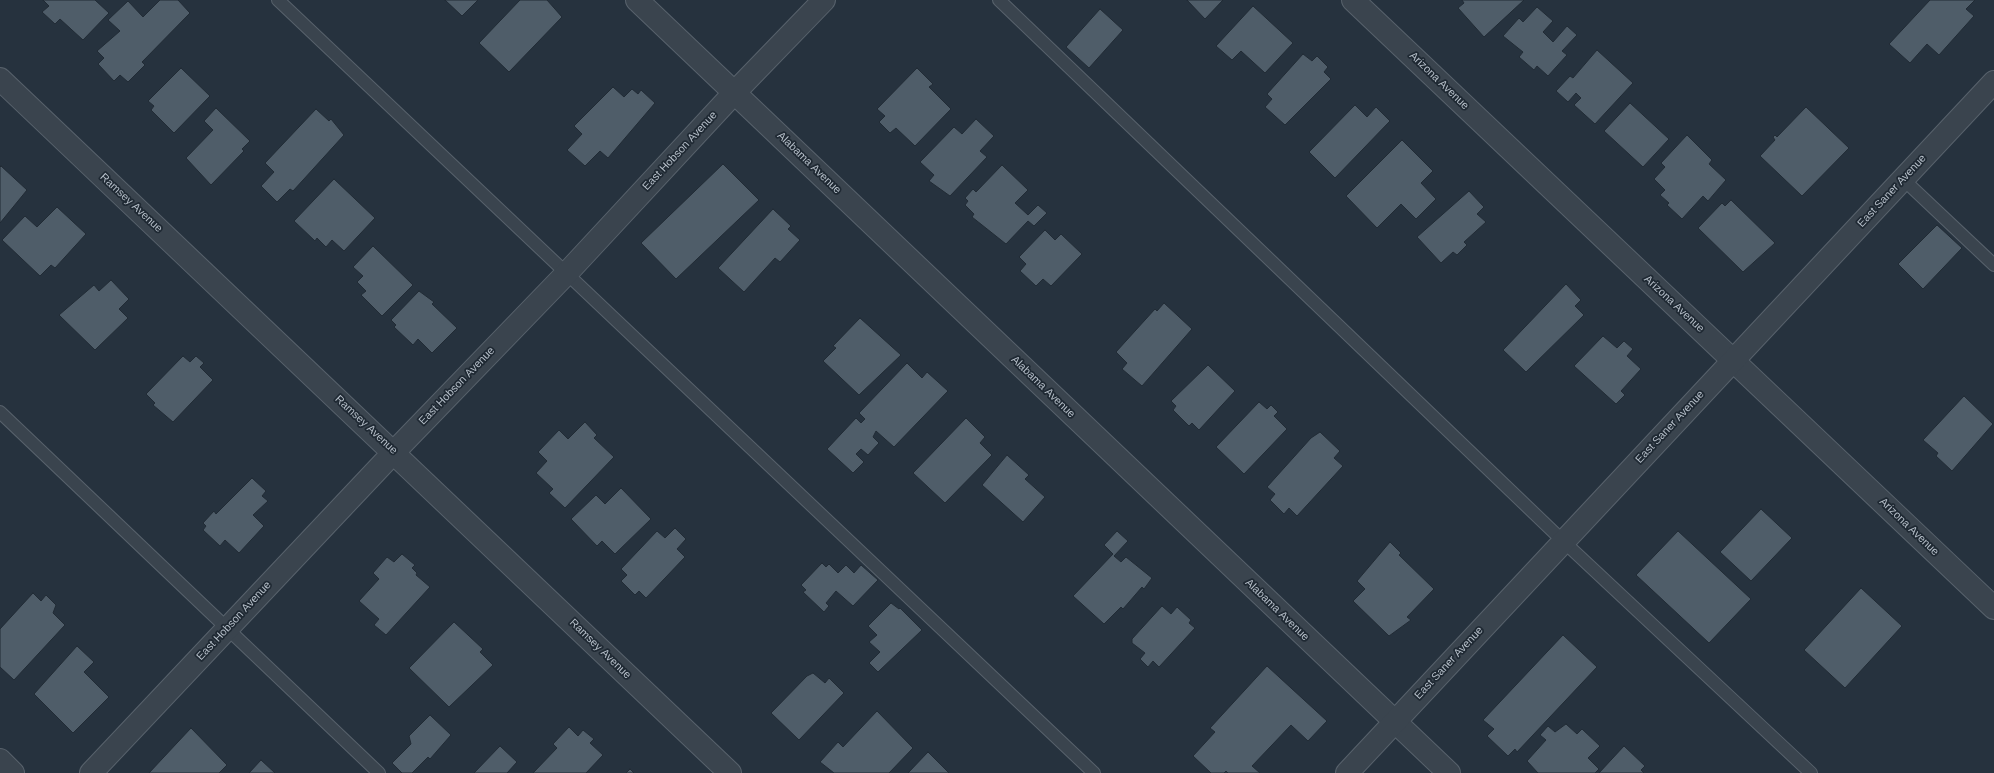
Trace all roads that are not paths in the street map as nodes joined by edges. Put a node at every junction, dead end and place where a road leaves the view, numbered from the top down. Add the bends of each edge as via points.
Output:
1 (278, 0) edge
2 (637, 0) edge
3 (824, 0) edge
4 (999, 0) edge
5 (1354, 0) edge
6 (0, 79) edge
7 (1994, 82) edge
8 (735, 92) junction
9 (1904, 180) junction
10 (1994, 265) edge
11 (566, 274) junction
12 (1734, 359) junction
13 (0, 412) edge
14 (394, 452) junction
15 (1563, 541) junction
16 (1994, 608) edge
17 (227, 629) junction
18 (1394, 722) junction
19 (0, 760) edge
20 (13, 773) edge
21 (90, 773) edge
22 (379, 773) edge
23 (730, 773) edge
24 (1094, 773) edge
25 (1347, 773) edge
26 (1449, 773) edge
27 (1811, 773) edge

1 - 11 lane
2 - 8 street, Alabama Avenue
3 - 8 street, East Hobson Avenue
4 - 15 lane
5 - 12 street, Arizona Avenue
6 - 14 street, Ramsey Avenue
7 - 9 street, East Saner Avenue
8 - 11 street, East Hobson Avenue
8 - 18 street, Alabama Avenue
9 - 10 lane
9 - 12 street, East Saner Avenue
11 - 14 street, East Hobson Avenue
11 - 24 lane
12 - 15 street, East Saner Avenue
12 - 16 street, Arizona Avenue
13 - 17 lane
14 - 17 street, East Hobson Avenue
14 - 23 street, Ramsey Avenue
15 - 18 street, East Saner Avenue
15 - 27 lane
17 - 21 street, East Hobson Avenue
17 - 22 lane
18 - 25 street, East Saner Avenue
18 - 26 street, Alabama Avenue
19 - 20 street

